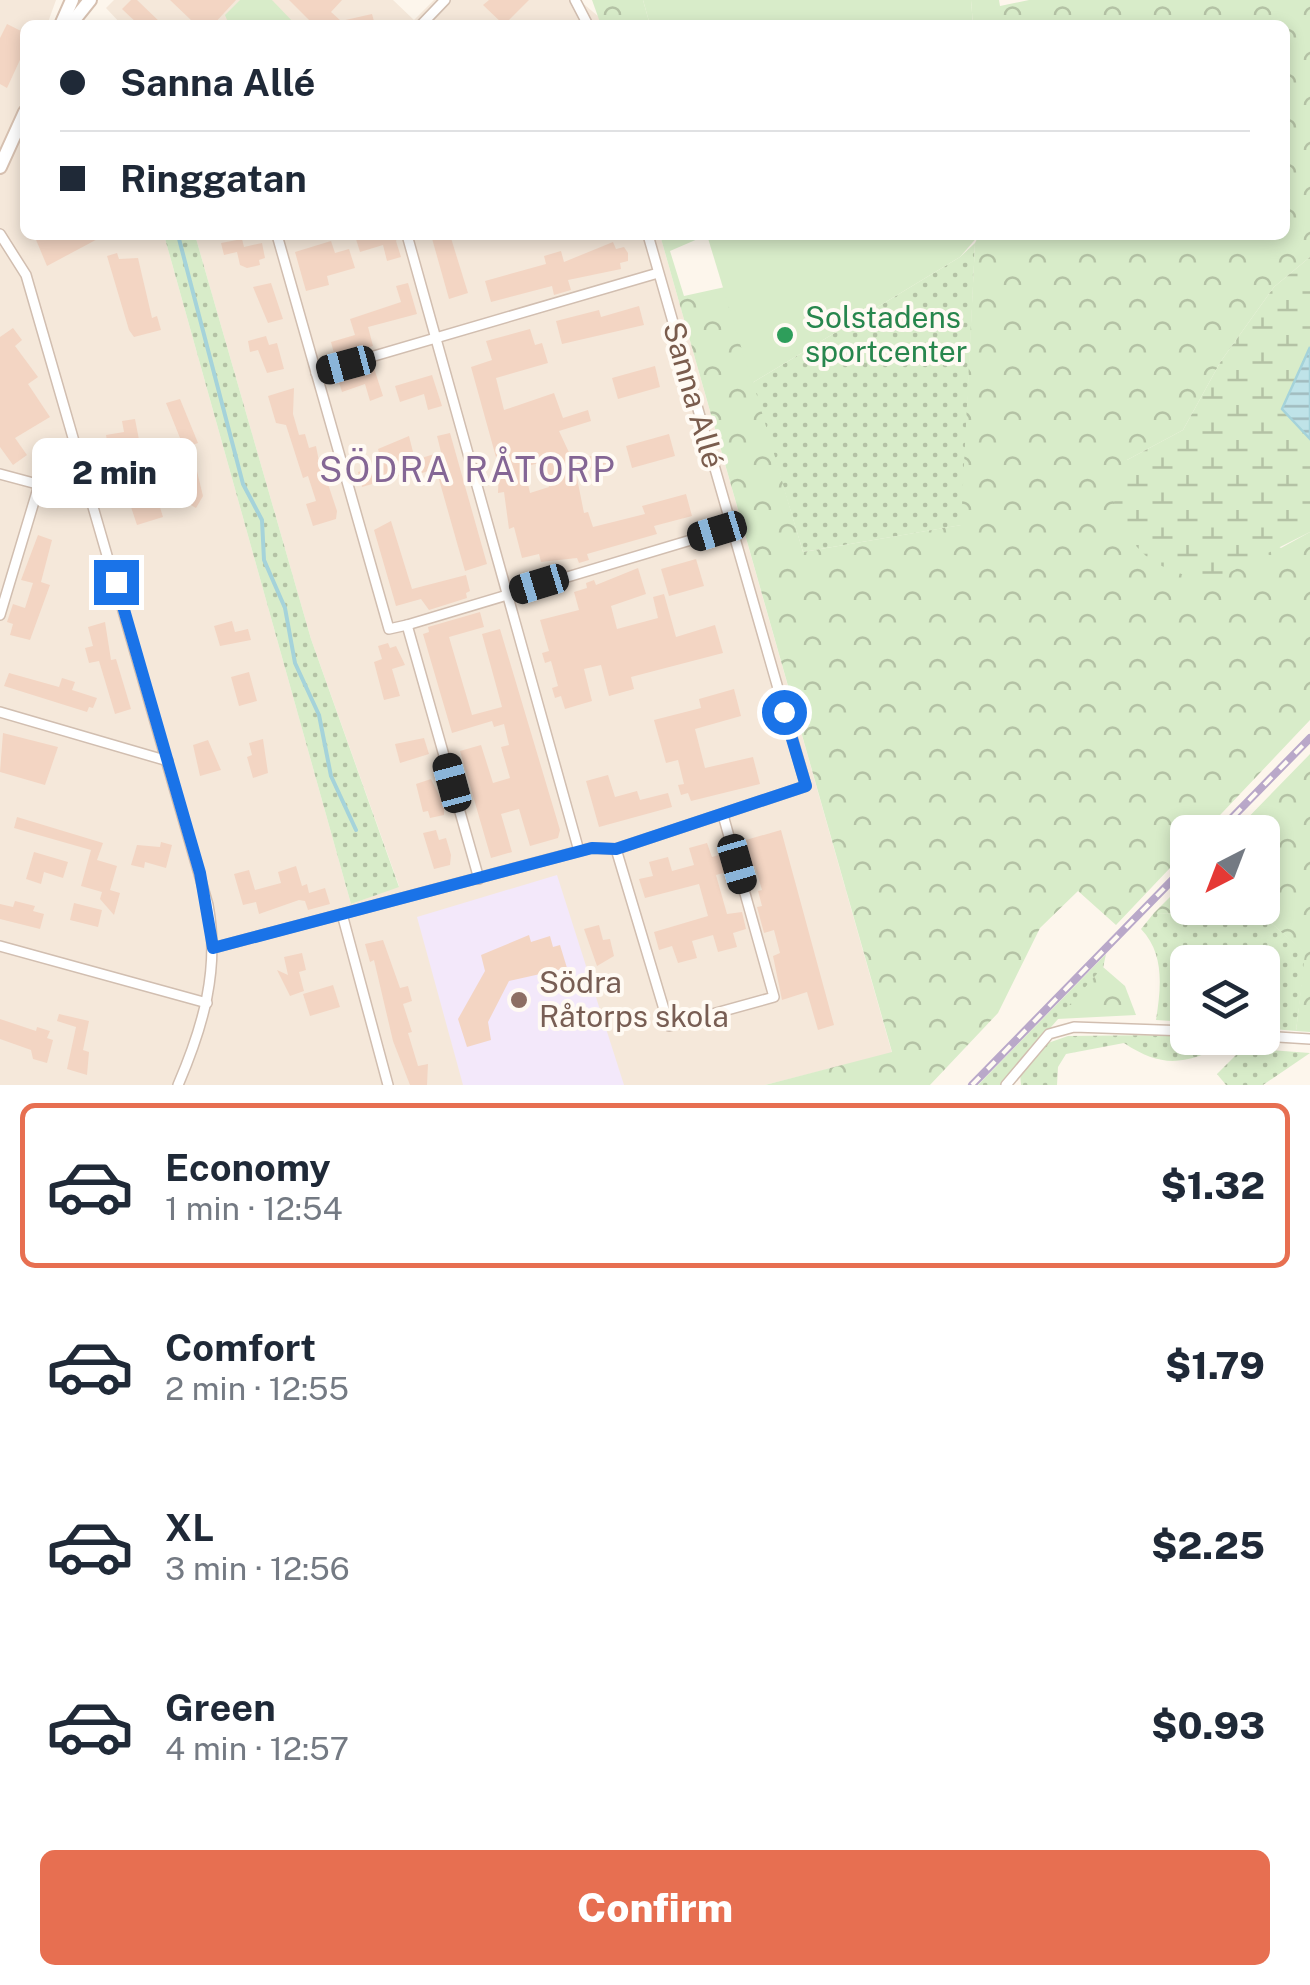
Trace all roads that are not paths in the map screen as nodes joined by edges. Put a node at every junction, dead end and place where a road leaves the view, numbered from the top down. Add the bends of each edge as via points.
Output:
1 (90, 0) edge
2 (445, 0) edge
3 (74, 20) edge
4 (426, 20) edge
5 (20, 123) edge
6 (0, 167) edge
7 (0, 234) edge
8 (277, 240) edge
9 (408, 240) edge
10 (649, 240) edge
11 (658, 273) junction
12 (437, 340) junction
13 (316, 373) junction
14 (0, 474) edge
15 (39, 485) junction
16 (88, 488) junction
17 (731, 528) junction
18 (504, 596) junction
19 (0, 616) edge
20 (407, 625) junction
21 (0, 712) edge
22 (168, 761) junction
23 (723, 815) junction
24 (616, 849) junction
25 (579, 851) junction
26 (479, 879) junction
27 (342, 914) junction
28 (0, 946) edge
29 (213, 948) junction
30 (207, 1004) junction
31 (1170, 1030) edge
32 (1280, 1037) edge
33 (1310, 1039) edge
34 (178, 1085) edge
35 (388, 1085) edge
36 (1006, 1085) edge

1 - 3 street
2 - 4 street
5 - 6 street
7 - 16 street via 26,275
8 - 13 street
9 - 12 street
10 - 11 street, Sanna Allé
11 - 12 street
11 - 17 street, Sanna Allé
12 - 13 street
12 - 18 street
13 - 20 street via 389,628
14 - 15 street
15 - 16 street via 67,492
15 - 19 street
16 - 22 street
17 - 18 street
17 - 23 street, Sanna Allé via 806,786
18 - 20 street
18 - 25 street
20 - 26 street
21 - 22 street
22 - 29 street
23 - 24 street
23 - 24 street via 774,997 668,1026
24 - 25 street
25 - 26 street
26 - 27 street
27 - 29 street
27 - 35 street
28 - 30 street
29 - 30 street
30 - 34 street
31 - 36 street via 1074,1027 1050,1034
32 - 33 street

